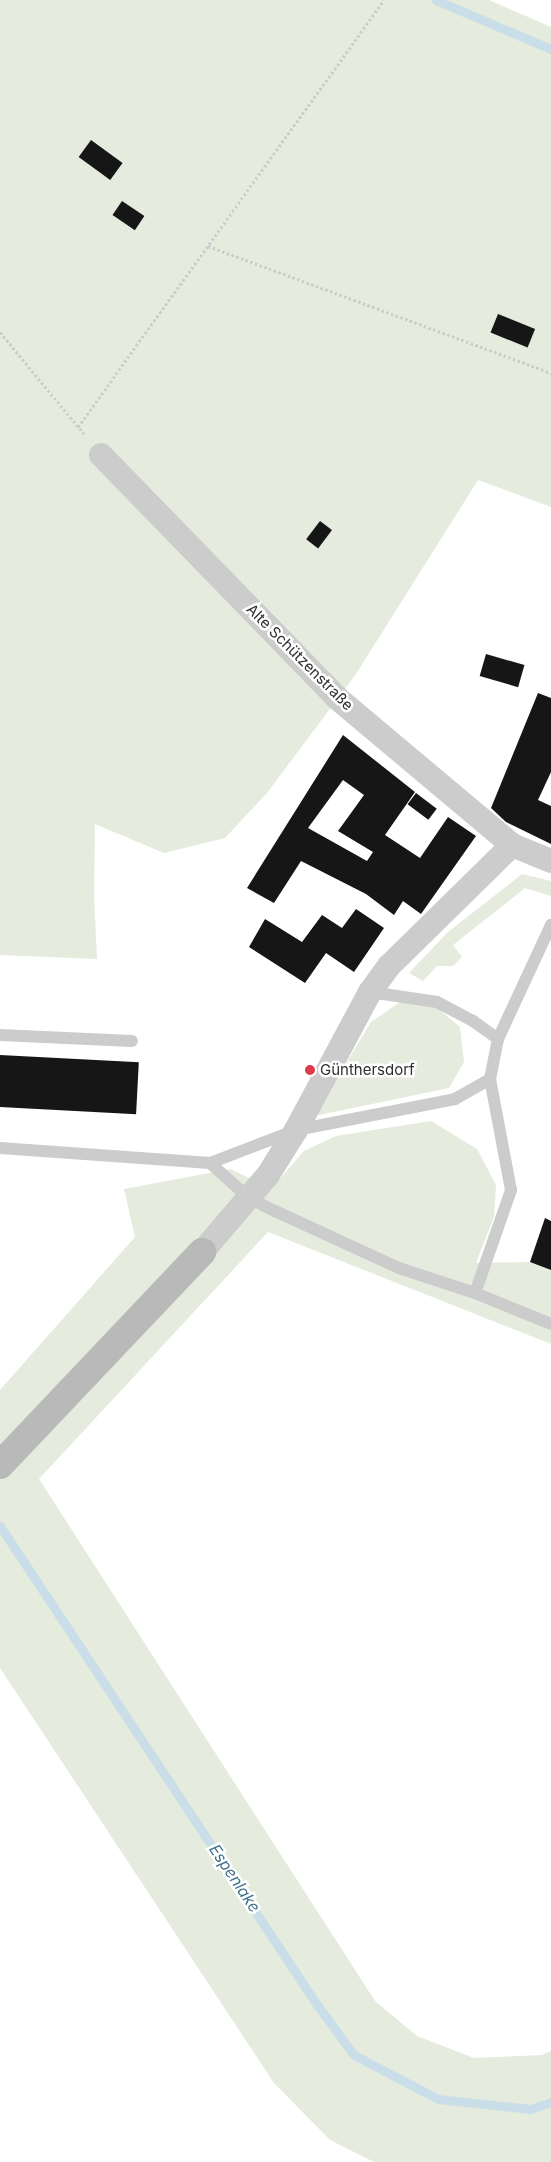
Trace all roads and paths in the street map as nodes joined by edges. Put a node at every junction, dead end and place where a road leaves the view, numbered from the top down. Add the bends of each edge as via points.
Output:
1 (384, 0) edge
2 (208, 246) junction
3 (0, 332) edge
4 (551, 372) edge
5 (78, 427) junction
6 (102, 455) joint
7 (512, 845) junction
8 (551, 861) edge
9 (551, 925) edge
10 (370, 992) junction
11 (0, 1035) edge
12 (498, 1039) junction
13 (132, 1040) dead end
14 (490, 1079) junction
15 (291, 1139) junction
16 (0, 1148) edge
17 (210, 1163) junction
18 (249, 1198) junction
19 (202, 1252) joint
20 (475, 1293) junction
21 (551, 1324) edge
22 (0, 1465) edge

1 - 2 path
2 - 4 path
2 - 5 path
3 - 5 path
5 - 6 path
6 - 7 street, Alte Schützenstraße via 338,698
7 - 8 street, Alte Schützenstraße
7 - 10 street via 389,966
9 - 12 lane
10 - 12 lane via 437,1002
10 - 15 street
11 - 13 lane
12 - 14 lane
14 - 15 lane via 454,1099
14 - 20 lane via 512,1190
15 - 17 lane
15 - 18 street
16 - 17 lane
17 - 18 lane
18 - 19 street
18 - 20 lane via 399,1268
19 - 22 street
20 - 21 lane

